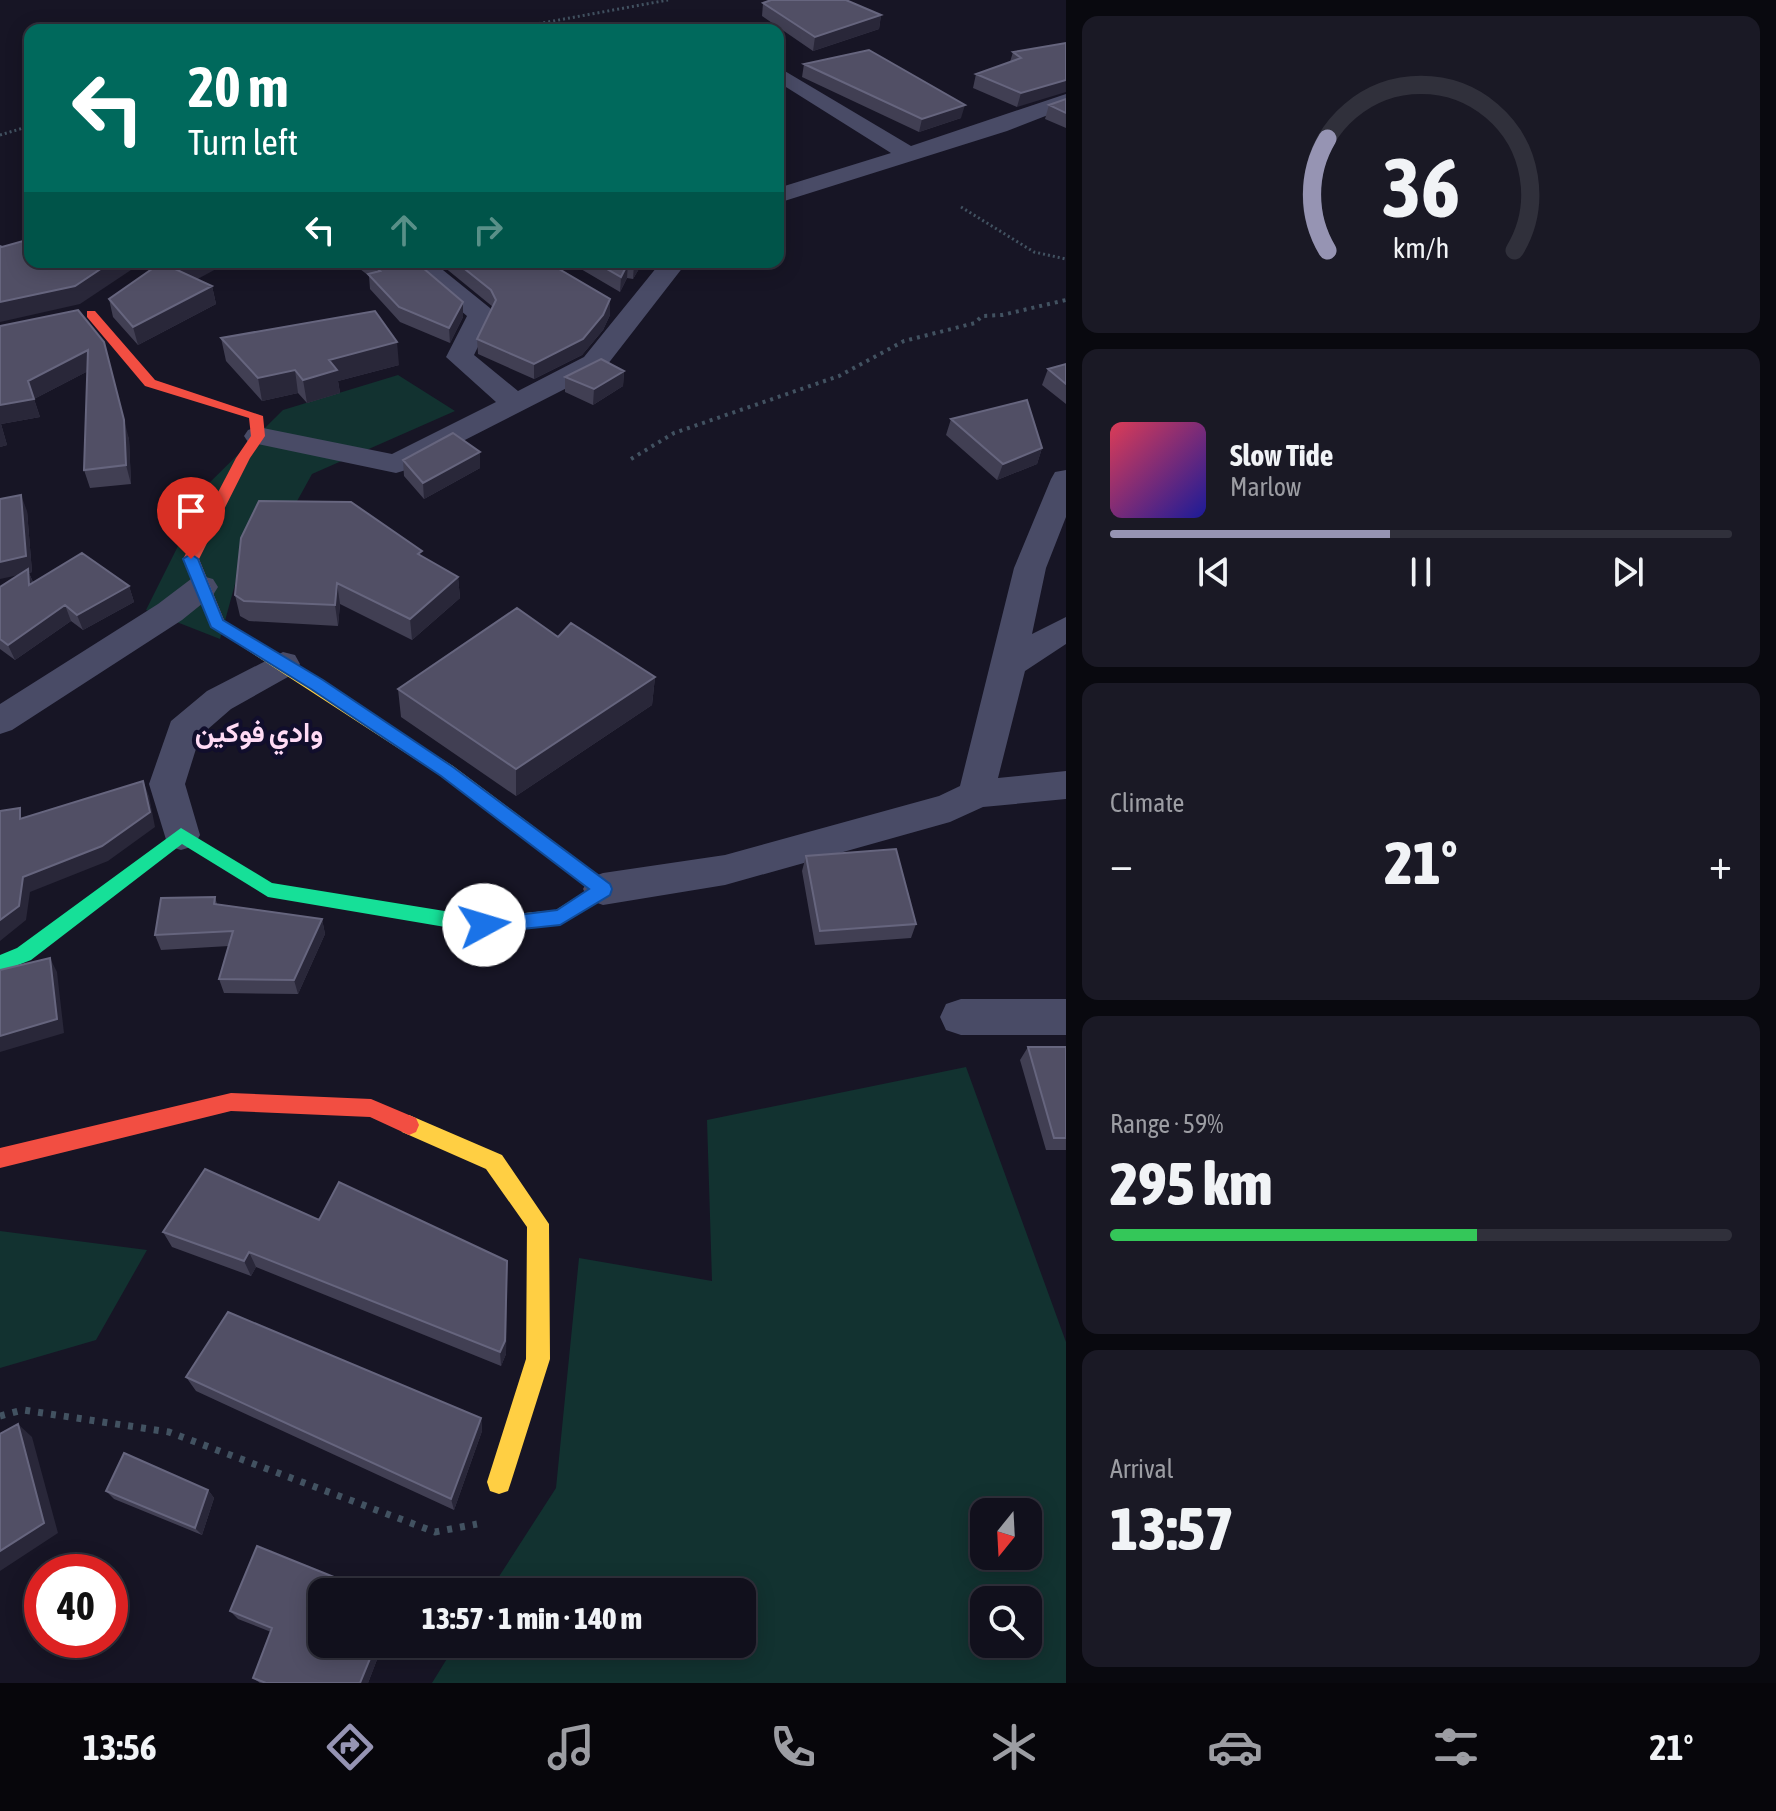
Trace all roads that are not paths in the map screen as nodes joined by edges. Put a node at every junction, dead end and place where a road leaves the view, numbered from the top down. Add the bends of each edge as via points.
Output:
1 (784, 77) edge
2 (1066, 100) edge
3 (908, 154) junction
4 (784, 194) edge
5 (424, 268) edge
6 (669, 268) edge
7 (608, 299) edge
8 (91, 312) dead end
9 (633, 314) junction
10 (515, 403) junction
11 (258, 436) junction
12 (1066, 479) edge
13 (202, 587) junction
14 (1066, 628) edge
15 (283, 664) junction
16 (1009, 665) junction
17 (0, 721) edge
18 (1066, 785) edge
19 (976, 794) junction
20 (181, 835) junction
21 (603, 889) junction
22 (0, 964) edge
23 (961, 1017) dead end
24 (1066, 1017) edge
25 (0, 1158) edge
26 (499, 1482) road end

1 - 3 street
2 - 3 street
3 - 4 street
5 - 10 street via 481,314 460,357
6 - 9 street
7 - 9 street
8 - 11 street via 150,383 256,416
9 - 10 street via 594,363
10 - 11 street via 396,464
11 - 13 street via 191,559
12 - 16 street via 1030,568
13 - 15 street via 217,623
13 - 17 street
14 - 16 street
15 - 20 street via 219,700 184,730 167,784
15 - 21 street via 447,771
16 - 19 street
18 - 19 street
19 - 21 street via 950,808 725,870
20 - 21 street via 268,890 484,925 560,917
20 - 22 street via 24,954
23 - 24 street
25 - 26 street via 231,1102 371,1108 494,1162 538,1224 538,1359

